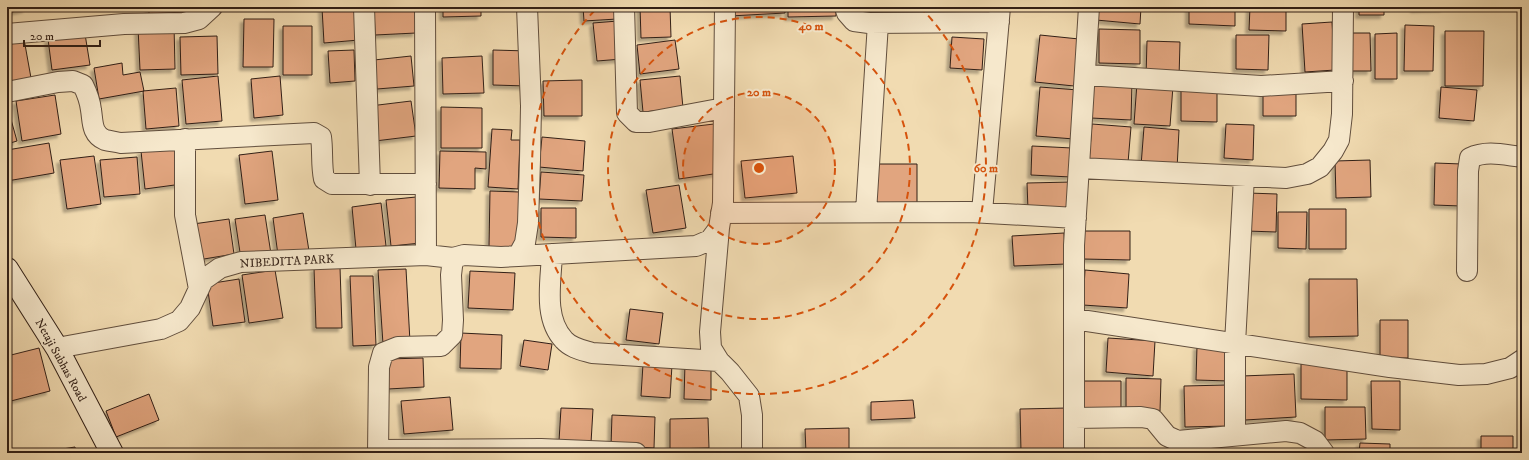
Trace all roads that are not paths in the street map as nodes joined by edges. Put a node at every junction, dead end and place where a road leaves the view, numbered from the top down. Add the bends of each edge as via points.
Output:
1 (212, 7) edge
2 (364, 7) edge
3 (425, 7) edge
4 (527, 7) edge
5 (624, 7) edge
6 (725, 7) edge
7 (845, 7) edge
8 (1089, 7) edge
9 (1344, 7) edge
10 (999, 15) edge
11 (878, 23) junction
12 (7, 34) edge
13 (1086, 75) junction
14 (1343, 81) junction
15 (7, 92) edge
16 (724, 108) junction
17 (185, 140) junction
18 (1522, 157) edge
19 (1079, 168) junction
20 (1244, 176) junction
21 (426, 184) junction
22 (370, 185) junction
23 (866, 212) junction
24 (982, 212) junction
25 (1076, 218) junction
26 (720, 220) junction
27 (552, 254) junction
28 (426, 255) junction
29 (518, 256) junction
30 (453, 258) junction
31 (7, 269) edge
32 (1467, 271) dead end
33 (199, 289) junction
34 (1074, 319) junction
35 (1235, 344) junction
36 (57, 348) junction
37 (1522, 360) edge
38 (719, 361) junction
39 (1074, 418) junction
40 (1235, 435) junction
41 (378, 451) edge
42 (540, 451) edge
43 (112, 453) edge
44 (636, 453) edge
45 (752, 453) edge
46 (1074, 453) edge
47 (1324, 453) edge

1 - 12 street via 199,19 184,22 124,24
2 - 22 street
3 - 21 street
4 - 29 street via 531,106 530,168 525,243
5 - 16 street via 627,113 636,122 649,122
6 - 16 street
7 - 11 street via 854,21
8 - 13 street
9 - 14 street
10 - 11 street
10 - 24 street
11 - 23 street
13 - 14 street via 1261,86
13 - 19 street
14 - 20 street via 1339,140 1320,167 1307,174 1286,178
15 - 17 street via 73,81 83,85 91,110 92,126 104,140
16 - 26 street via 723,203
17 - 22 street via 314,133 321,137 324,179 332,184
17 - 33 street via 184,215
18 - 32 street via 1495,153 1479,154 1470,158
19 - 20 street
19 - 25 street
20 - 35 street
21 - 22 street
21 - 28 street
23 - 24 street
23 - 26 street
24 - 25 street
25 - 34 street
26 - 27 street, NIBEDITA PARK via 710,240 696,246
26 - 38 street via 710,332 711,348
27 - 29 street, NIBEDITA PARK
27 - 38 street via 549,303 556,328 564,341 592,353
28 - 30 street, NIBEDITA PARK
28 - 33 street, NIBEDITA PARK via 241,262 220,268 203,280
29 - 30 street, NIBEDITA PARK via 464,255
30 - 41 street via 452,335 441,346 398,347 383,353 379,367
31 - 36 street, Netaji Subhas Road
33 - 36 street, NIBEDITA PARK via 190,308 179,320 161,329
34 - 35 street
34 - 39 street
35 - 37 street via 1459,375 1486,374 1510,368
35 - 40 street
36 - 43 street, Netaji Subhas Road
38 - 45 street via 748,396 752,415
39 - 40 street via 1153,419 1167,436 1178,441
39 - 46 street
40 - 47 street via 1274,431 1300,432 1315,441
41 - 42 street
42 - 44 street

